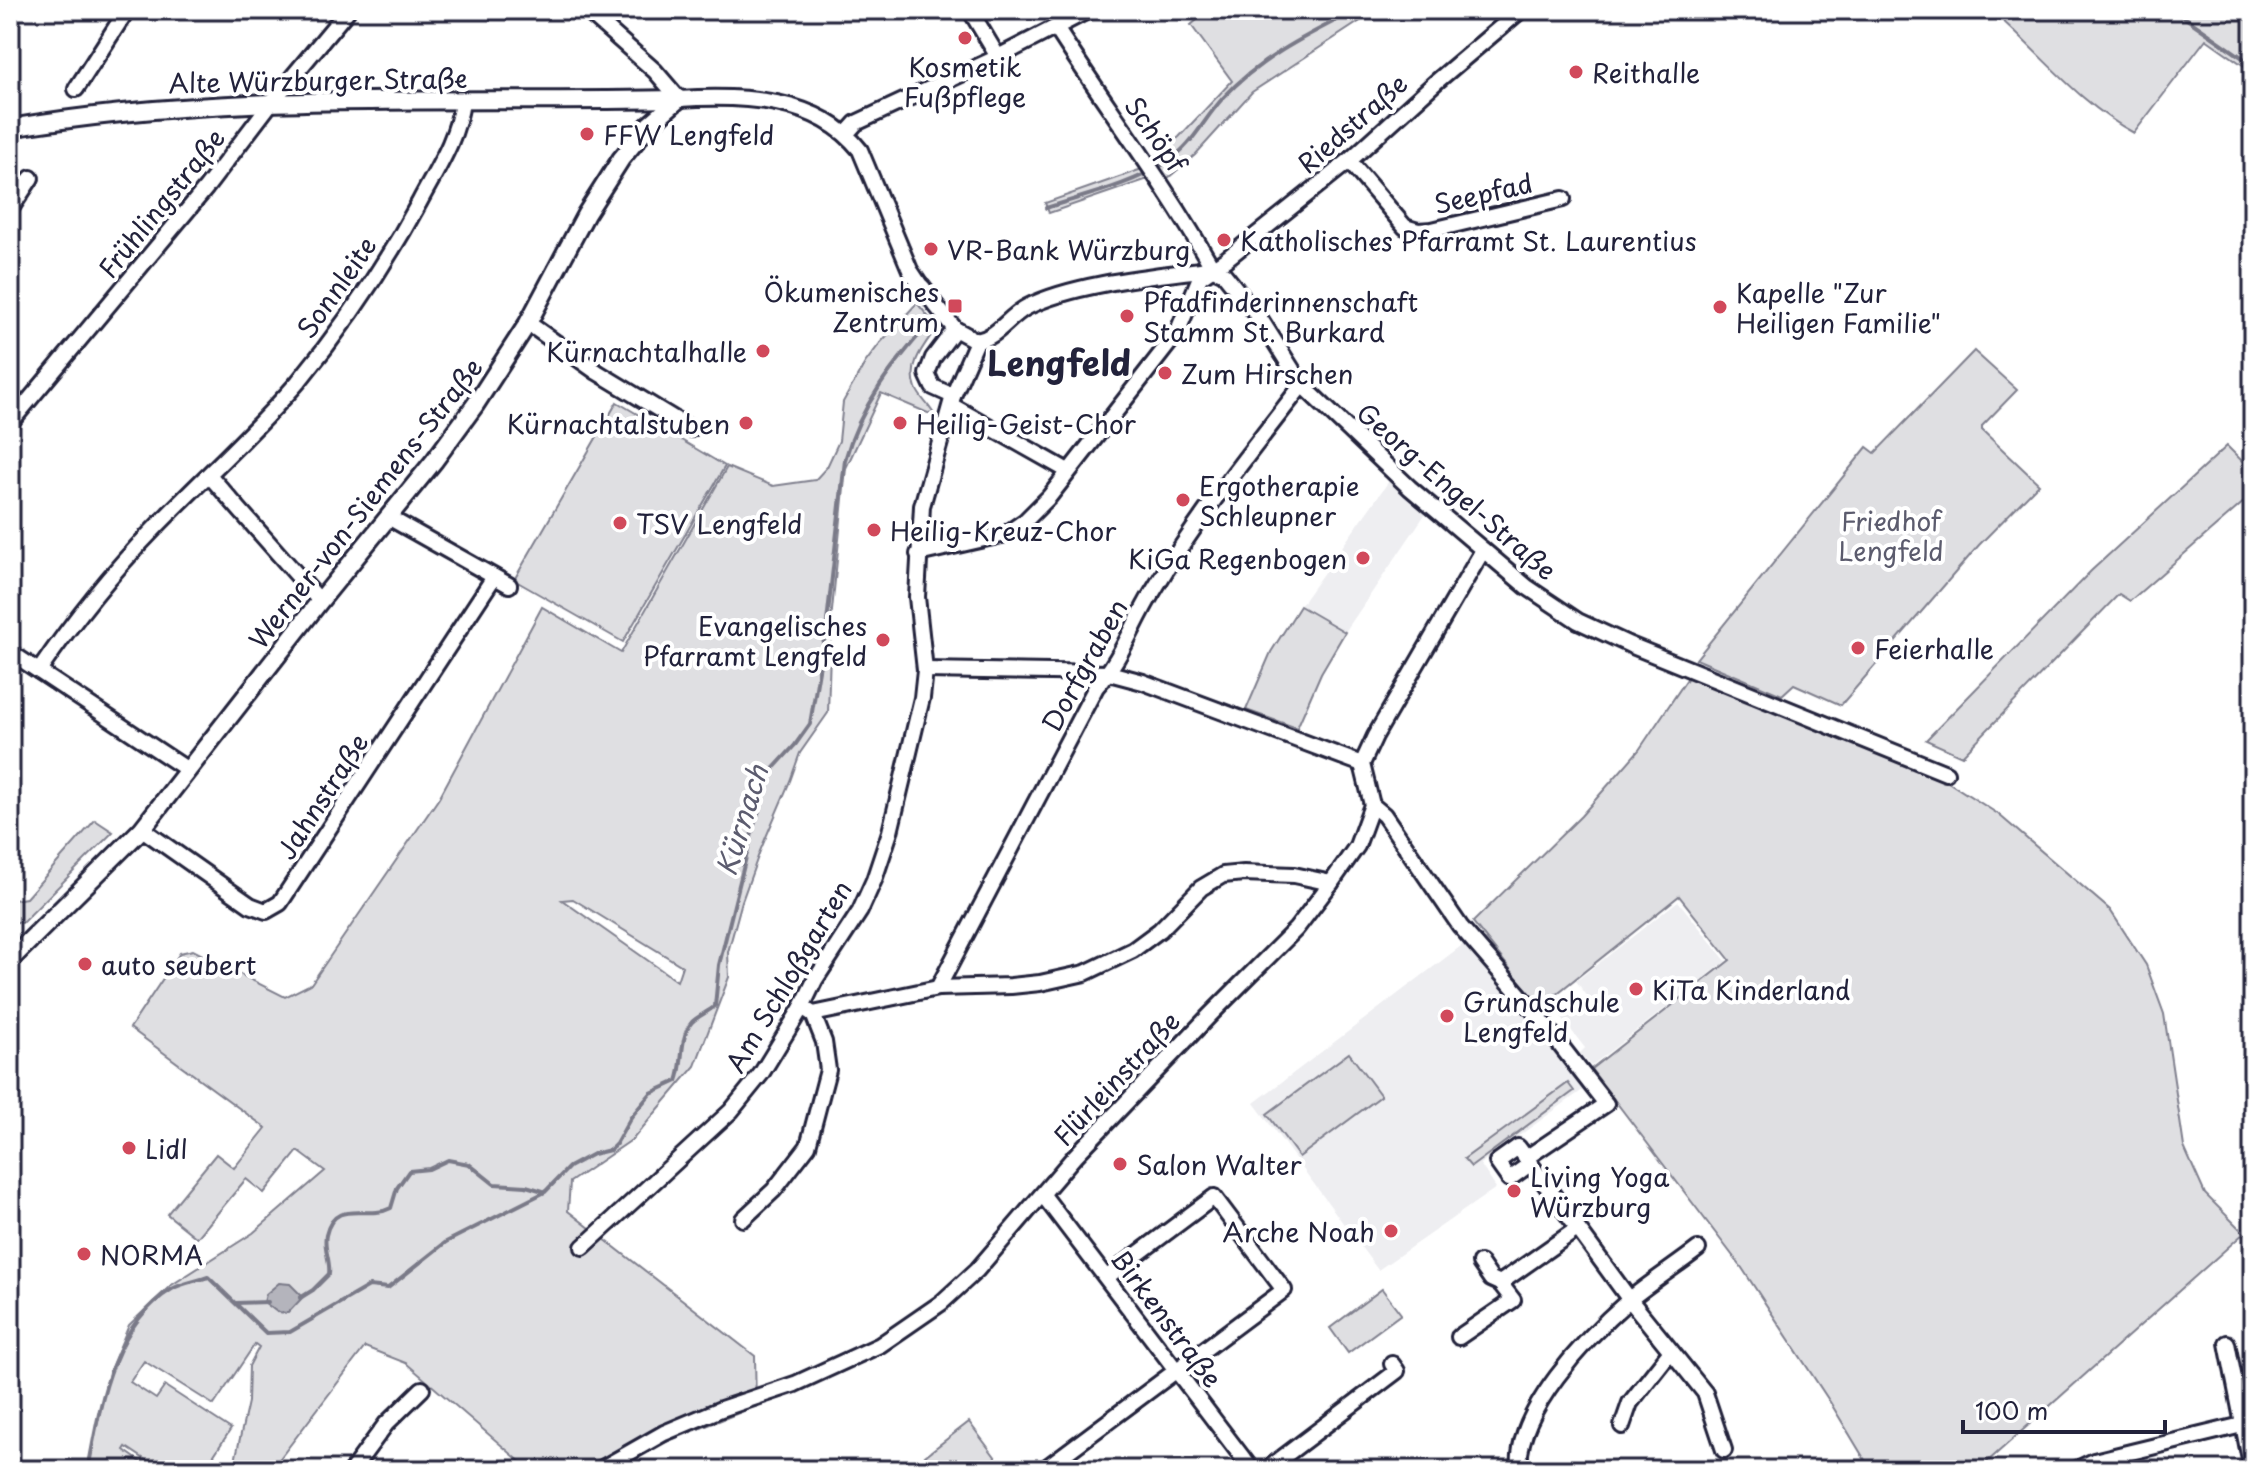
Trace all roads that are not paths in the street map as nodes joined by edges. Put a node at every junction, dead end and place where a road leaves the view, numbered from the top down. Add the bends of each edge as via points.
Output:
1 (127, 10) edge
2 (348, 10) edge
3 (586, 10) edge
4 (970, 10) edge
5 (1089, 10) edge
6 (1521, 10) edge
7 (1056, 28) junction
8 (998, 57) junction
9 (76, 89) dead end
10 (679, 99) junction
11 (629, 100) junction
12 (462, 101) junction
13 (270, 104) junction
14 (649, 125) junction
15 (10, 128) edge
16 (847, 133) junction
17 (1349, 161) junction
18 (31, 178) dead end
19 (1563, 199) dead end
20 (10, 210) edge
21 (1213, 269) junction
22 (528, 323) junction
23 (955, 329) junction
24 (977, 341) junction
25 (1302, 385) junction
26 (952, 400) junction
27 (10, 423) edge
28 (691, 429) dead end
29 (1068, 471) junction
30 (209, 475) junction
31 (388, 517) junction
32 (1483, 550) junction
33 (918, 554) junction
34 (494, 577) junction
35 (509, 585) dead end
36 (320, 601) junction
37 (10, 652) edge
38 (925, 670) junction
39 (39, 671) junction
40 (1109, 673) junction
41 (1362, 764) junction
42 (188, 770) junction
43 (1946, 773) dead end
44 (1372, 805) junction
45 (142, 829) junction
46 (1331, 883) junction
47 (10, 960) edge
48 (938, 988) junction
49 (808, 1010) junction
50 (1043, 1195) junction
51 (743, 1219) dead end
52 (1577, 1229) junction
53 (583, 1247) dead end
54 (1698, 1249) dead end
55 (1480, 1263) dead end
56 (1107, 1277) junction
57 (1500, 1283) junction
58 (1630, 1300) junction
59 (1459, 1337) dead end
60 (2227, 1343) dead end
61 (1671, 1351) junction
62 (1392, 1364) dead end
63 (1177, 1370) junction
64 (422, 1389) dead end
65 (2242, 1425) junction
66 (1622, 1426) dead end
67 (1724, 1450) dead end
68 (352, 1470) edge
69 (599, 1470) edge
70 (1043, 1470) edge
71 (1252, 1470) edge
72 (1266, 1470) edge
73 (1520, 1470) edge
74 (2075, 1470) edge
75 (2252, 1470) edge

1 - 9 street
2 - 13 street, Frühlingstraße
3 - 10 street
4 - 8 street
5 - 7 street
6 - 17 street, Riedstraße
7 - 8 street
7 - 21 street, Schöpf via 1184,217
8 - 16 street via 856,123
10 - 11 street, Alte Würzburger Straße
10 - 14 street, Werner-von-Siemens-Straße
10 - 16 street via 772,102 801,109
11 - 12 street, Alte Würzburger Straße
11 - 14 street
12 - 13 street, Alte Würzburger Straße
12 - 30 street, Sonnleite via 446,151 406,228 361,296 298,381
13 - 15 street, Alte Würzburger Straße via 151,108
13 - 27 street, Frühlingstraße
14 - 22 street, Werner-von-Siemens-Straße via 586,214
16 - 23 street via 860,150 910,270
17 - 19 street, Seepfad via 1405,227 1418,231
17 - 21 street, Riedstraße
18 - 20 street
21 - 24 street via 1119,281 1054,297 1026,308 991,338
21 - 25 street, Georg-Engel-Straße via 1224,274 1261,320
21 - 29 street, Riedstraße via 1200,277 1177,333
22 - 28 street
22 - 31 street, Werner-von-Siemens-Straße via 475,405
23 - 24 street
23 - 26 street via 927,374 933,387
24 - 26 street, Am Schloßgarten
25 - 32 street, Georg-Engel-Straße
25 - 40 street, Dorfgraben via 1152,592
26 - 29 street
26 - 33 street, Am Schloßgarten via 922,506
29 - 33 street, Riedstraße via 1049,497 1006,534
30 - 36 street
30 - 39 street, Sonnleite via 107,581
31 - 34 street
31 - 36 street, Werner-von-Siemens-Straße
32 - 41 street
32 - 43 street, Georg-Engel-Straße via 1578,621
33 - 38 street, Am Schloßgarten
34 - 35 street
34 - 45 street, Jahnstraße via 280,903 266,911 250,905
36 - 42 street, Werner-von-Siemens-Straße
37 - 39 street
38 - 40 street
38 - 49 street, Am Schloßgarten via 893,819 874,880 815,980
39 - 42 street
40 - 41 street
40 - 48 street, Dorfgraben via 1096,687
41 - 44 street
42 - 45 street, Werner-von-Siemens-Straße
44 - 46 street, Flürleinstraße via 1357,846
44 - 52 street via 1460,926 1606,1104 1528,1161
45 - 47 street, Werner-von-Siemens-Straße
46 - 48 street via 1294,875 1223,875 1201,888 1133,950 1085,973 1011,986
46 - 50 street, Flürleinstraße via 1296,929 1171,1054
48 - 49 street
49 - 51 street via 824,1042 828,1070 808,1146
49 - 53 street, Am Schloßgarten via 731,1111
50 - 56 street, Birkenstraße
50 - 69 street, Flürleinstraße via 977,1270 911,1326 806,1379 664,1433
52 - 57 street
52 - 58 street
54 - 58 street
55 - 57 street
56 - 63 street, Birkenstraße
56 - 63 street via 1214,1197 1284,1290
57 - 59 street via 1513,1300
58 - 61 street
58 - 73 street via 1576,1355 1536,1408 1524,1435
60 - 65 street
61 - 66 street via 1630,1403
61 - 67 street via 1705,1393
62 - 72 street via 1397,1371
63 - 70 street
63 - 71 street, Birkenstraße
64 - 68 street via 386,1424
65 - 74 street
65 - 75 street

